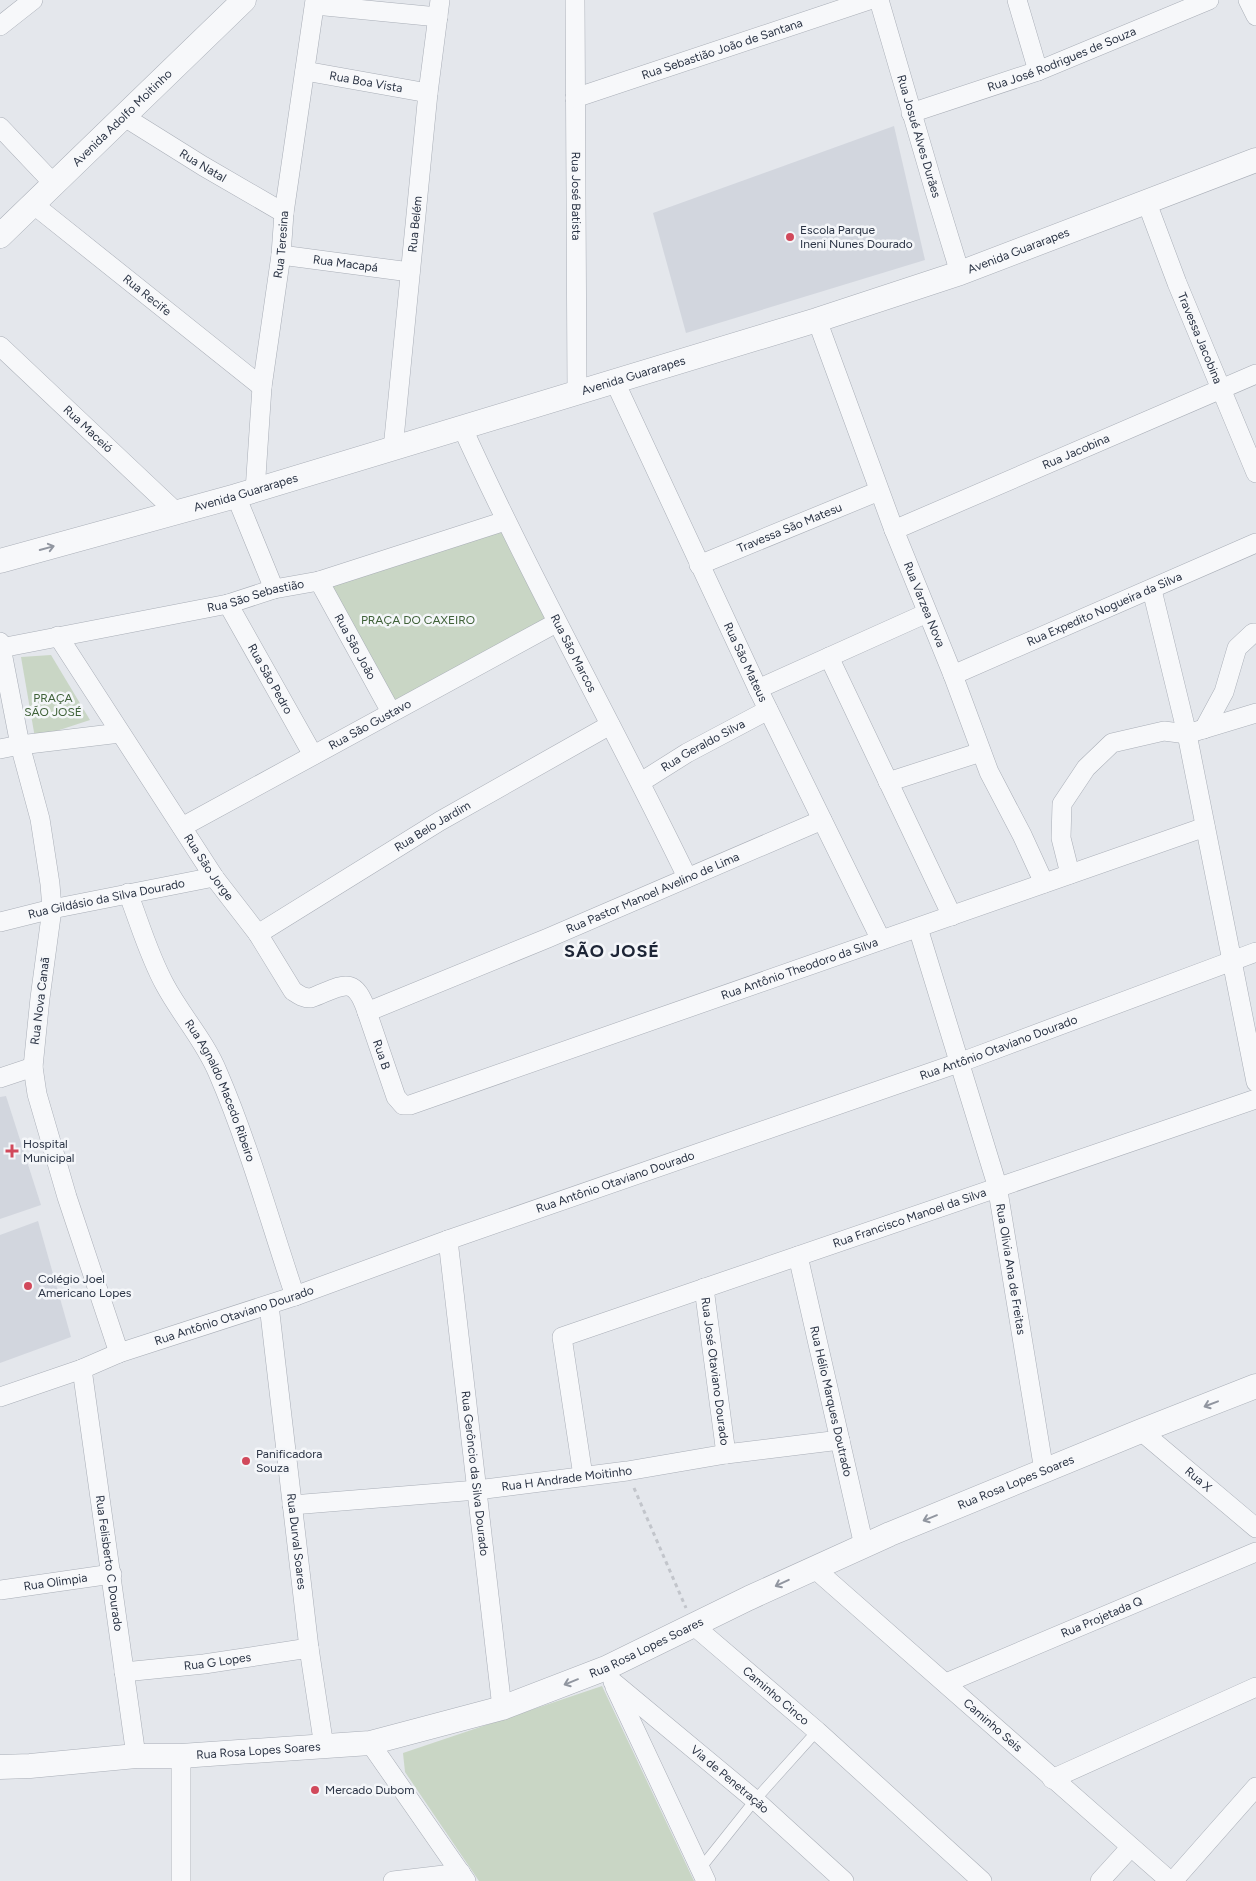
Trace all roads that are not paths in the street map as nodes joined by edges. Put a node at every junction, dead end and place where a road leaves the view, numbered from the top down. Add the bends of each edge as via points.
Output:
1 (33, 0) edge
2 (244, 0) edge
3 (575, 0) edge
4 (869, 0) edge
5 (879, 0) edge
6 (1017, 0) edge
7 (1209, 0) edge
8 (315, 2) edge
9 (439, 8) edge
10 (0, 26) edge
11 (305, 71) junction
12 (1038, 71) junction
13 (428, 93) junction
14 (576, 98) junction
15 (911, 113) junction
16 (124, 116) junction
17 (0, 128) edge
18 (1256, 160) edge
19 (53, 183) junction
20 (1147, 203) junction
21 (33, 204) junction
22 (284, 213) junction
23 (0, 236) edge
24 (281, 255) junction
25 (410, 272) junction
26 (960, 273) junction
27 (817, 320) junction
28 (0, 346) edge
29 (1256, 374) edge
30 (615, 382) junction
31 (262, 387) junction
32 (1220, 390) junction
33 (577, 394) junction
34 (463, 429) junction
35 (393, 449) junction
36 (1256, 473) edge
37 (879, 491) junction
38 (245, 493) junction
39 (176, 512) junction
40 (506, 521) junction
41 (894, 530) junction
42 (1256, 543) edge
43 (0, 561) edge
44 (699, 564) junction
45 (318, 580) junction
46 (274, 590) junction
47 (1152, 590) junction
48 (228, 604) junction
49 (927, 613) junction
50 (556, 623) junction
51 (1256, 633) edge
52 (58, 636) junction
53 (0, 645) edge
54 (829, 657) junction
55 (953, 675) junction
56 (758, 689) junction
57 (768, 710) junction
58 (391, 712) junction
59 (1256, 713) edge
60 (610, 725) junction
61 (1195, 732) junction
62 (120, 733) junction
63 (20, 745) junction
64 (0, 749) edge
65 (982, 752) junction
66 (313, 754) junction
67 (641, 782) junction
68 (888, 782) junction
69 (822, 820) junction
70 (182, 827) junction
71 (1205, 827) junction
72 (1070, 874) junction
73 (214, 877) junction
74 (687, 877) junction
75 (1044, 883) junction
76 (128, 893) junction
77 (52, 909) junction
78 (952, 916) junction
79 (0, 922) edge
80 (918, 928) junction
81 (258, 934) junction
82 (881, 940) junction
83 (1256, 952) edge
84 (1231, 961) junction
85 (368, 1012) junction
86 (960, 1062) junction
87 (33, 1067) junction
88 (0, 1078) edge
89 (1256, 1082) edge
90 (396, 1097) joint
91 (1256, 1099) edge
92 (998, 1187) junction
93 (448, 1240) junction
94 (798, 1256) junction
95 (704, 1288) junction
96 (295, 1296) junction
97 (269, 1305) junction
98 (119, 1353) junction
99 (82, 1369) junction
100 (1256, 1386) edge
101 (0, 1397) edge
102 (1141, 1431) junction
103 (840, 1440) junction
104 (726, 1454) junction
105 (1044, 1471) junction
106 (582, 1476) junction
107 (477, 1490) junction
108 (292, 1505) junction
109 (1256, 1528) edge
110 (864, 1546) junction
111 (1256, 1552) edge
112 (814, 1568) junction
113 (112, 1574) junction
114 (0, 1590) edge
115 (693, 1625) junction
116 (309, 1648) junction
117 (124, 1672) junction
118 (609, 1675) junction
119 (946, 1683) junction
120 (1256, 1687) edge
121 (502, 1708) junction
122 (817, 1731) junction
123 (370, 1743) junction
124 (324, 1747) junction
125 (136, 1756) junction
126 (181, 1756) junction
127 (0, 1767) edge
128 (1052, 1779) junction
129 (1256, 1787) edge
130 (755, 1800) junction
131 (1130, 1848) junction
132 (703, 1875) edge
133 (464, 1877) edge
134 (181, 1881) edge
135 (394, 1881) edge
136 (844, 1881) edge
137 (982, 1881) edge
138 (1100, 1881) edge
139 (1171, 1881) edge

1 - 10 street
2 - 16 street, Avenida Adolfo Moitinho
3 - 14 street, Rua José Batista
4 - 14 street, Rua Sebastião João de Santana
5 - 15 street, Rua Josué Alves Durães
6 - 12 street
7 - 12 street, Rua José Rodrigues de Souza
8 - 9 street
8 - 11 street, Rua Teresina
9 - 13 street, Rua Belém
11 - 13 street, Rua Boa Vista
11 - 22 street, Rua Teresina
12 - 15 street, Rua José Rodrigues de Souza
13 - 25 street, Rua Belém
14 - 33 street, Rua José Batista
15 - 26 street, Rua Josué Alves Durães
16 - 19 street, Avenida Adolfo Moitinho
16 - 22 street, Rua Natal
17 - 19 street
18 - 20 street, Avenida Guararapes
19 - 21 street, Avenida Adolfo Moitinho
20 - 26 street, Avenida Guararapes
20 - 32 street, Travessa Jacobina
21 - 23 street, Avenida Adolfo Moitinho
21 - 31 street, Rua Recife
22 - 24 street, Rua Teresina
24 - 25 street, Rua Macapá
24 - 31 street, Rua Teresina
25 - 35 street, Rua Belém
26 - 27 street, Avenida Guararapes
27 - 30 street, Avenida Guararapes
27 - 37 street, Rua Varzea Nova
28 - 39 street, Rua Maceió
29 - 32 street, Rua Jacobina
30 - 33 street, Avenida Guararapes
30 - 44 street, Rua São Mateus
31 - 38 street, Rua Teresina
32 - 36 street, Travessa Jacobina
32 - 41 street, Rua Jacobina
33 - 34 street, Avenida Guararapes
34 - 35 street, Avenida Guararapes
34 - 40 street, Rua São Marcos
35 - 38 street, Avenida Guararapes
37 - 41 street, Rua Varzea Nova
37 - 44 street, Travessa São Matesu
38 - 39 street, Avenida Guararapes
38 - 46 street
43 -> 39 street, Avenida Guararapes
40 - 45 street, Rua São Sebastião
40 - 50 street, Rua São Marcos
41 - 49 street, Rua Varzea Nova
42 - 47 street, Rua Expedito Nogueira da Silva
44 - 56 street, Rua São Mateus
45 - 46 street, Rua São Sebastião
45 - 58 street, Rua São João
46 - 48 street, Rua São Sebastião
47 - 55 street, Rua Expedito Nogueira da Silva
47 - 61 street
48 - 52 street, Rua São Sebastião
48 - 66 street, Rua São Pedro
49 - 54 street
49 - 55 street, Rua Varzea Nova
50 - 58 street, Rua São Gustavo
50 - 60 street, Rua São Marcos
51 - 61 street via 1237,648 1224,692
52 - 53 street, Rua São Sebastião
52 - 62 street, Rua São Jorge
53 - 63 street, Rua Nova Canaã
54 - 56 street
54 - 68 street
55 - 65 street, Rua Varzea Nova
56 - 57 street, Rua São Mateus
57 - 67 street, Rua Geraldo Silva via 686,753
57 - 69 street, Rua São Mateus
58 - 66 street, Rua São Gustavo
59 - 61 street
60 - 67 street, Rua São Marcos
60 - 81 street, Rua Belo Jardim via 440,821
61 - 71 street
61 - 72 street via 1164,731 1112,744 1086,768 1062,804 1061,838
62 - 63 street
62 - 70 street, Rua São Jorge
63 - 64 street
63 - 77 street, Rua Nova Canaã via 40,819
65 - 68 street
65 - 75 street, Rua Varzea Nova
66 - 70 street, Rua São Gustavo
67 - 74 street, Rua São Marcos
68 - 78 street
69 - 74 street, Rua Pastor Manoel Avelino de Lima
69 - 82 street, Rua São Mateus
70 - 73 street, Rua São Jorge
71 - 72 street, Rua Antônio Theodoro da Silva
71 - 84 street
72 - 75 street, Rua Antônio Theodoro da Silva
73 - 76 street, Rua Gildásio da Silva Dourado
73 - 81 street, Rua São Jorge
74 - 85 street, Rua Pastor Manoel Avelino de Lima
75 - 78 street, Rua Antônio Theodoro da Silva
76 - 77 street, Rua Gildásio da Silva Dourado
76 - 96 street, Rua Agnaldo Macedo Ribeiro via 164,984 218,1071
77 - 79 street, Rua Gildásio da Silva Dourado
77 - 87 street, Rua Nova Canaã
78 - 80 street, Rua Antônio Theodoro da Silva
80 - 82 street, Rua Antônio Theodoro da Silva
80 - 86 street, Rua Olivia Ana de Freitas
81 - 85 street, Rua São Jorge via 293,991 300,996 311,998 344,986 353,987 362,997
82 - 90 street, Rua Antônio Theodoro da Silva via 410,1105 403,1105
83 - 84 street, Rua Antônio Otaviano Dourado
84 - 86 street, Rua Antônio Otaviano Dourado
84 - 89 street
85 - 90 street, Rua B
86 - 92 street, Rua Olivia Ana de Freitas
86 - 93 street, Rua Antônio Otaviano Dourado
87 - 88 street
87 - 98 street, Rua Nova Canaã via 37,1094 67,1197
91 - 92 street, Rua Francisco Manoel da Silva
92 - 94 street, Rua Francisco Manoel da Silva
92 - 105 street, Rua Olivia Ana de Freitas
93 - 96 street, Rua Antônio Otaviano Dourado
93 - 107 street, Rua Gerôncio da Silva Dourado
94 - 95 street, Rua Francisco Manoel da Silva
94 - 103 street, Rua Hélio Marques Doutrado
95 - 104 street, Rua José Otaviano Dourado
95 - 106 street, Rua Francisco Manoel da Silva via 562,1337
96 - 97 street, Rua Antônio Otaviano Dourado
97 - 98 street, Rua Antônio Otaviano Dourado
97 - 108 street, Rua Durval Soares
98 - 99 street, Rua Antônio Otaviano Dourado
99 - 101 street, Rua Antônio Otaviano Dourado
99 - 113 street, Rua Felisberto C Dourado
100 -> 102 street, Rua Rosa Lopes Soares
102 - 105 street, Rua Rosa Lopes Soares
102 - 109 street, Rua X
103 - 104 street, Rua H Andrade Moitinho
103 - 110 street, Rua Hélio Marques Doutrado
104 - 106 street, Rua H Andrade Moitinho
105 -> 110 street, Rua Rosa Lopes Soares
106 - 107 street, Rua H Andrade Moitinho
107 - 108 street, Rua H Andrade Moitinho
107 - 121 street, Rua Gerôncio da Silva Dourado
108 - 116 street, Rua Durval Soares
110 - 112 street, Rua Rosa Lopes Soares
111 - 119 street, Rua Projetada Q
112 -> 115 street, Rua Rosa Lopes Soares
112 - 119 street, Caminho Seis
113 - 114 street, Rua Olimpia
113 - 117 street, Rua Felisberto C Dourado
115 - 118 street, Rua Rosa Lopes Soares
115 - 122 street, Caminho Cinco
116 - 117 street, Rua G Lopes
116 - 124 street, Rua Durval Soares
117 - 125 street, Rua Felisberto C Dourado
118 -> 121 street, Rua Rosa Lopes Soares
118 - 130 street, Via de Penetração
118 - 132 street
119 - 128 street, Caminho Seis
120 - 128 street
121 - 123 street, Rua Rosa Lopes Soares
122 - 130 lane
122 - 137 street, Caminho Cinco
123 - 124 street, Rua Rosa Lopes Soares
123 - 133 street
124 - 126 street, Rua Rosa Lopes Soares
125 - 126 street, Rua Rosa Lopes Soares
125 - 127 street, Rua Rosa Lopes Soares
126 - 134 street
128 - 131 street, Caminho Seis
129 - 139 street
130 - 132 lane
130 - 136 street, Via de Penetração
131 - 138 street
131 - 139 street, Caminho Seis
133 - 135 street

